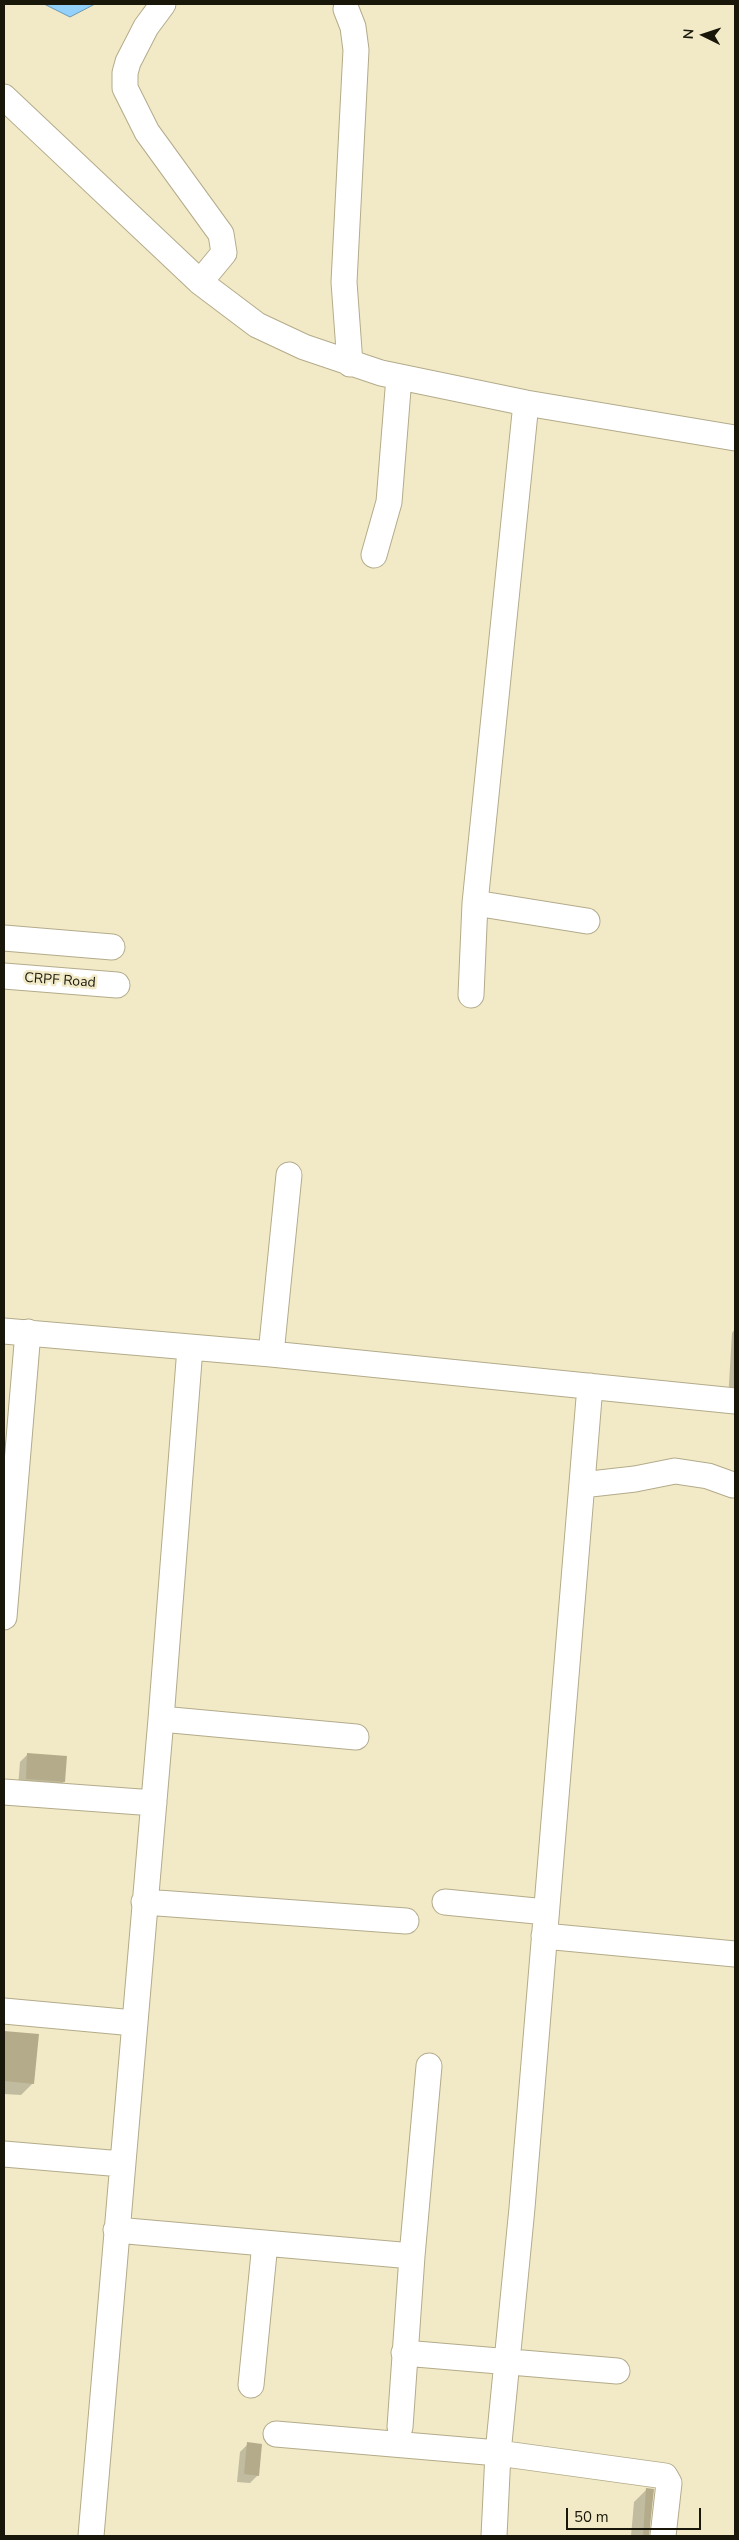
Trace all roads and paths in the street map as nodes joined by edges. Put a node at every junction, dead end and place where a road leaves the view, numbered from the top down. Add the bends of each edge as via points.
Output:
1 (163, 4) edge
2 (346, 9) dead end
3 (4, 97) edge
4 (200, 282) junction
5 (350, 364) junction
6 (399, 377) junction
7 (526, 403) junction
8 (735, 438) edge
9 (374, 555) dead end
10 (474, 903) junction
11 (587, 921) dead end
12 (4, 938) edge
13 (112, 947) dead end
14 (4, 976) edge
15 (117, 985) dead end
16 (471, 995) dead end
17 (289, 1175) dead end
18 (4, 1330) edge
19 (28, 1332) junction
20 (190, 1348) junction
21 (272, 1354) junction
22 (590, 1386) junction
23 (735, 1400) edge
24 (10, 1472) edge
25 (582, 1485) junction
26 (732, 1485) dead end
27 (4, 1616) edge
28 (161, 1719) junction
29 (356, 1737) dead end
30 (4, 1792) edge
31 (154, 1803) junction
32 (144, 1902) junction
33 (446, 1902) dead end
34 (546, 1912) junction
35 (406, 1921) dead end
36 (544, 1936) junction
37 (735, 1954) edge
38 (4, 2011) edge
39 (134, 2023) junction
40 (430, 2066) dead end
41 (4, 2154) edge
42 (122, 2164) junction
43 (116, 2230) junction
44 (265, 2243) junction
45 (412, 2256) junction
46 (404, 2353) junction
47 (508, 2363) junction
48 (618, 2371) dead end
49 (251, 2385) dead end
50 (400, 2427) dead end
51 (276, 2434) dead end
52 (498, 2453) junction
53 (91, 2536) edge
54 (494, 2536) edge
55 (663, 2536) edge

1 - 4 street via 146,27 128,62 125,88 147,132 222,234 224,253
2 - 5 street via 353,27 356,50 344,282
3 - 4 street
4 - 5 street via 257,325
5 - 6 street
6 - 7 street
6 - 9 street via 389,502
7 - 8 street
7 - 10 street
10 - 11 street
10 - 16 street
12 - 13 street
14 - 15 street, CRPF Road
17 - 21 street
18 - 19 street
19 - 20 street
19 - 24 street
20 - 21 street
20 - 28 street
21 - 22 street
22 - 23 street
22 - 25 street
24 - 27 street
25 - 26 street via 635,1479 675,1470 708,1476
25 - 34 street
28 - 29 street
28 - 31 street
30 - 31 street
31 - 32 street
32 - 35 street
32 - 39 street
33 - 34 street
34 - 36 street
36 - 37 street
36 - 47 street
38 - 39 street
39 - 42 street
40 - 45 street
41 - 42 street
42 - 43 street
43 - 44 street
43 - 53 street
44 - 45 street
44 - 49 street
45 - 46 street
46 - 47 street
46 - 50 street
47 - 48 street
47 - 52 street
51 - 52 street
52 - 54 street
52 - 55 street via 665,2476 669,2483

